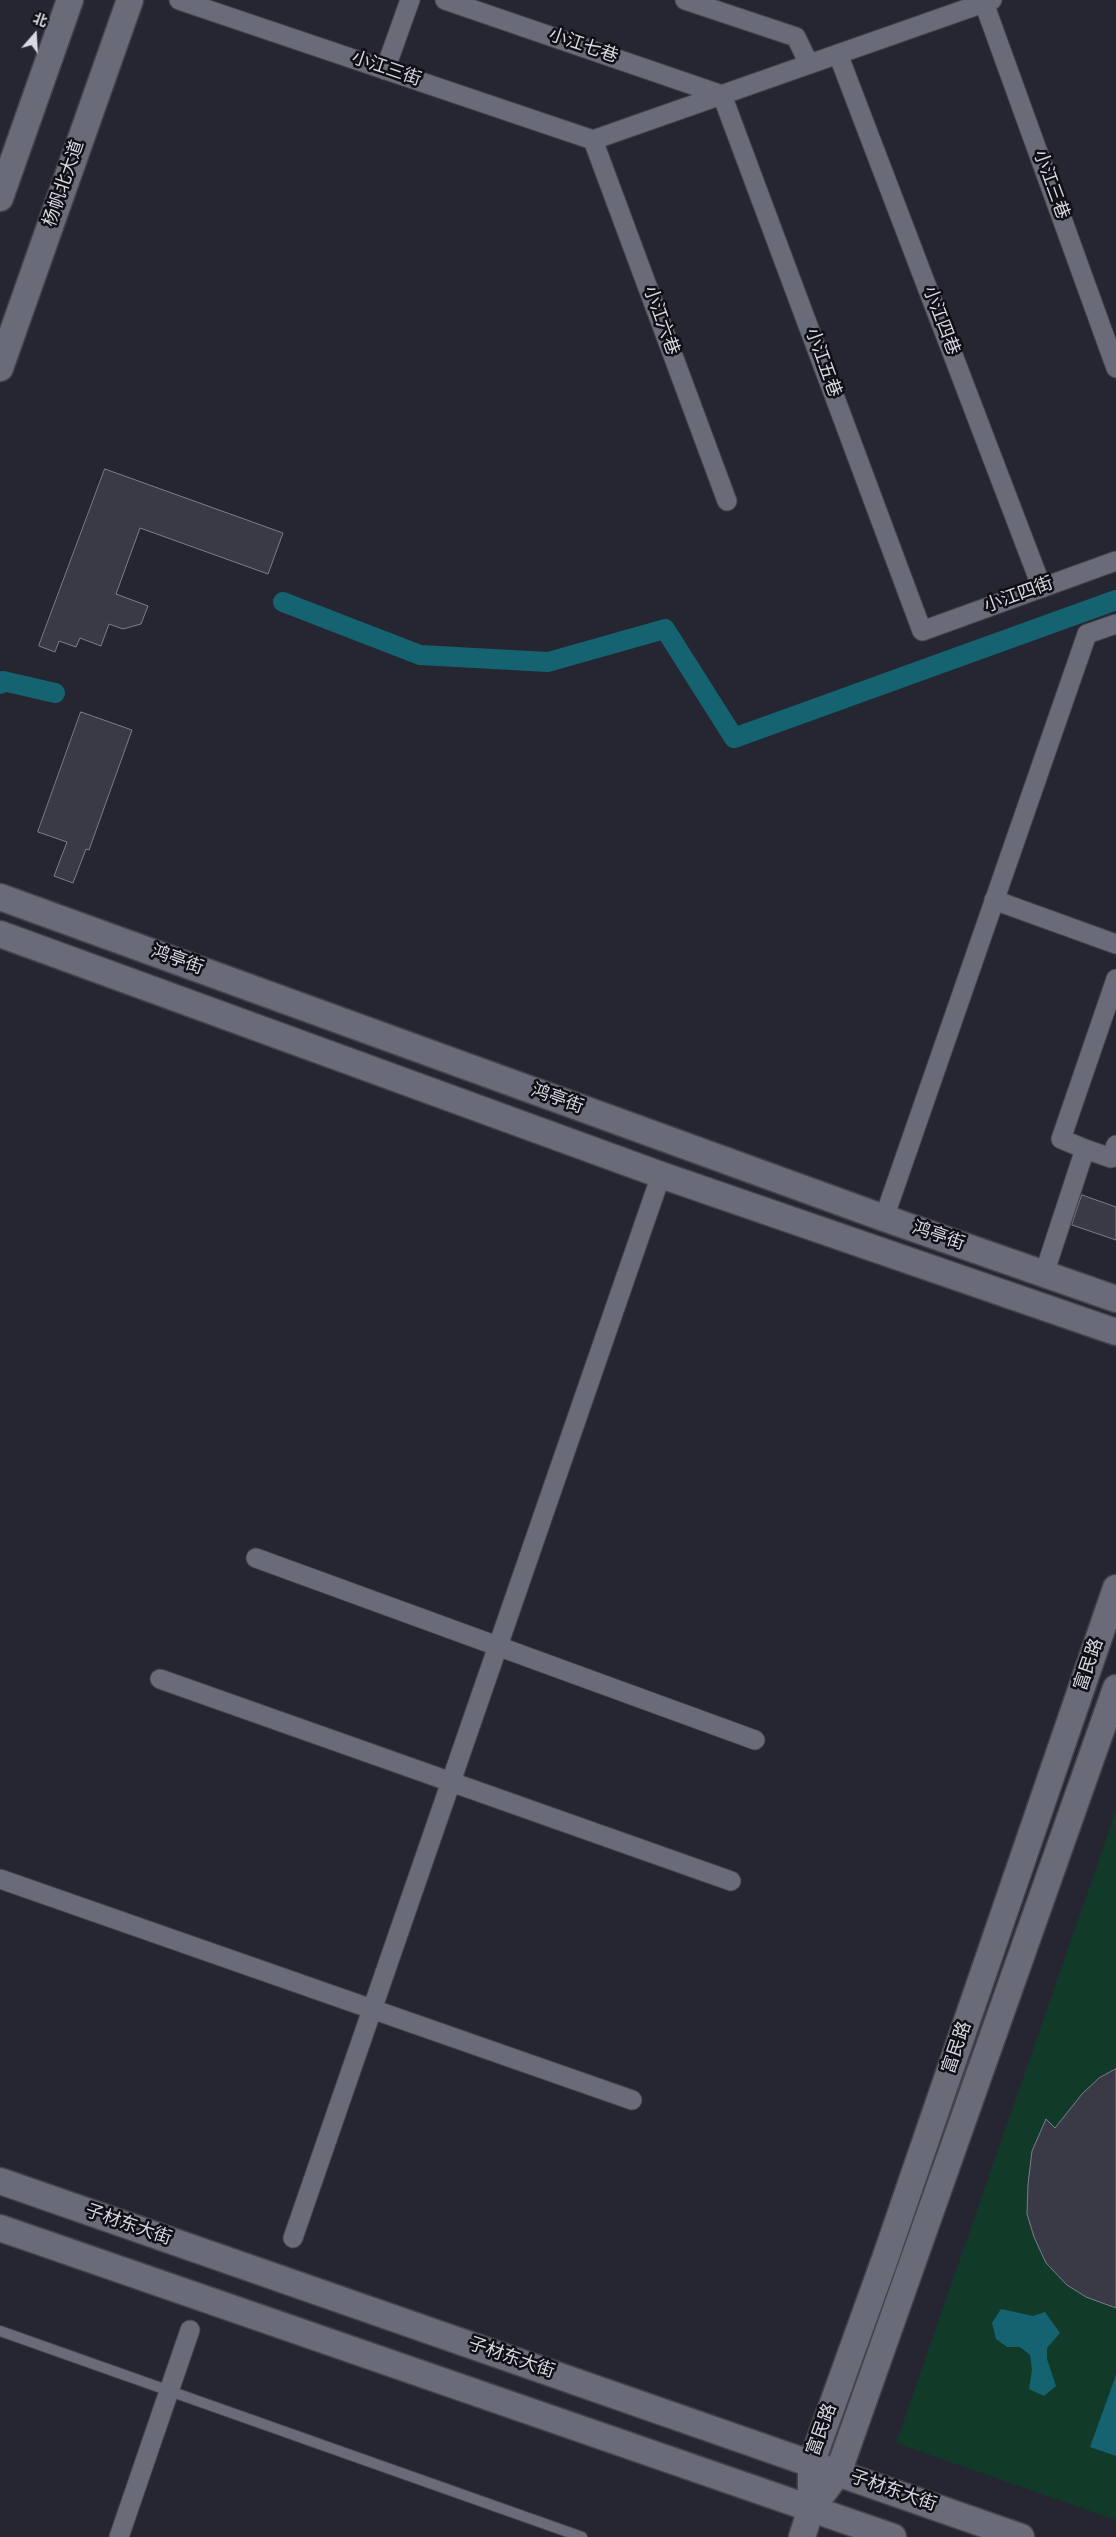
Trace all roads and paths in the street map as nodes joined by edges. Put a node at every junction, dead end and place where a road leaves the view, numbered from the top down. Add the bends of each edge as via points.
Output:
1 (70, 0) edge
2 (130, 0) edge
3 (179, 0) edge
4 (410, 0) edge
5 (445, 0) edge
6 (685, 0) edge
7 (988, 1) edge
8 (838, 54) junction
9 (809, 64) junction
10 (385, 70) junction
11 (722, 94) junction
12 (593, 140) junction
13 (0, 198) edge
14 (0, 368) edge
15 (1116, 368) edge
16 (727, 501) dead end
17 (1116, 561) edge
18 (1042, 588) junction
19 (1116, 624) edge
20 (922, 631) joint
21 (0, 897) edge
22 (994, 900) junction
23 (0, 934) edge
24 (1116, 944) edge
25 (1116, 979) edge
26 (1116, 1145) edge
27 (1085, 1149) junction
28 (661, 1175) junction
29 (884, 1218) junction
30 (1044, 1274) junction
31 (1116, 1299) edge
32 (1116, 1332) edge
33 (256, 1558) dead end
34 (1116, 1588) edge
35 (498, 1646) junction
36 (160, 1679) dead end
37 (1116, 1688) edge
38 (756, 1740) dead end
39 (451, 1782) junction
40 (0, 1880) edge
41 (731, 1881) dead end
42 (372, 2009) junction
43 (632, 2100) dead end
44 (0, 2181) edge
45 (0, 2228) edge
46 (293, 2238) dead end
47 (190, 2330) dead end
48 (0, 2331) edge
49 (170, 2391) junction
50 (811, 2464) junction
51 (838, 2473) junction
52 (811, 2509) junction
53 (119, 2537) edge
54 (582, 2537) edge
55 (802, 2537) edge
56 (893, 2537) edge
57 (1021, 2537) edge

1 - 13 street
2 - 14 street, 杨帆北大道
3 - 10 street, 小江三街
4 - 10 street
5 - 11 street, 小江七巷
6 - 9 street via 796,37
7 - 8 street
7 - 15 street, 小江三巷
8 - 9 street
8 - 18 street, 小江四巷
9 - 11 street
10 - 12 street, 小江三街
11 - 12 street
11 - 20 street, 小江五巷
12 - 16 street, 小江六巷
17 - 18 street, 小江四街
18 - 20 street, 小江四街
19 - 22 street via 1087,634
21 - 29 street, 鸿亭街
22 - 24 street
22 - 29 street
23 - 28 street, 鸿亭街
25 - 27 street via 1061,1139
26 - 27 street via 1111,1158
27 - 30 street
28 - 32 street, 鸿亭街
28 - 35 street
29 - 30 street, 鸿亭街
30 - 31 street, 鸿亭街
33 - 35 street
34 - 50 street, 富民路
35 - 38 street
35 - 39 street
36 - 39 street
37 - 51 street, 富民路
39 - 41 street
39 - 42 street
40 - 42 street
42 - 43 street
42 - 46 street
44 - 50 street, 子材东大街
45 - 52 street
47 - 49 street
48 - 49 lane
49 - 53 street
49 - 54 lane
50 - 51 street, 子材东大街
50 - 52 street, 富民路
51 - 52 street, 富民路
51 - 57 street, 子材东大街
52 - 55 street, 富民路
52 - 56 street

